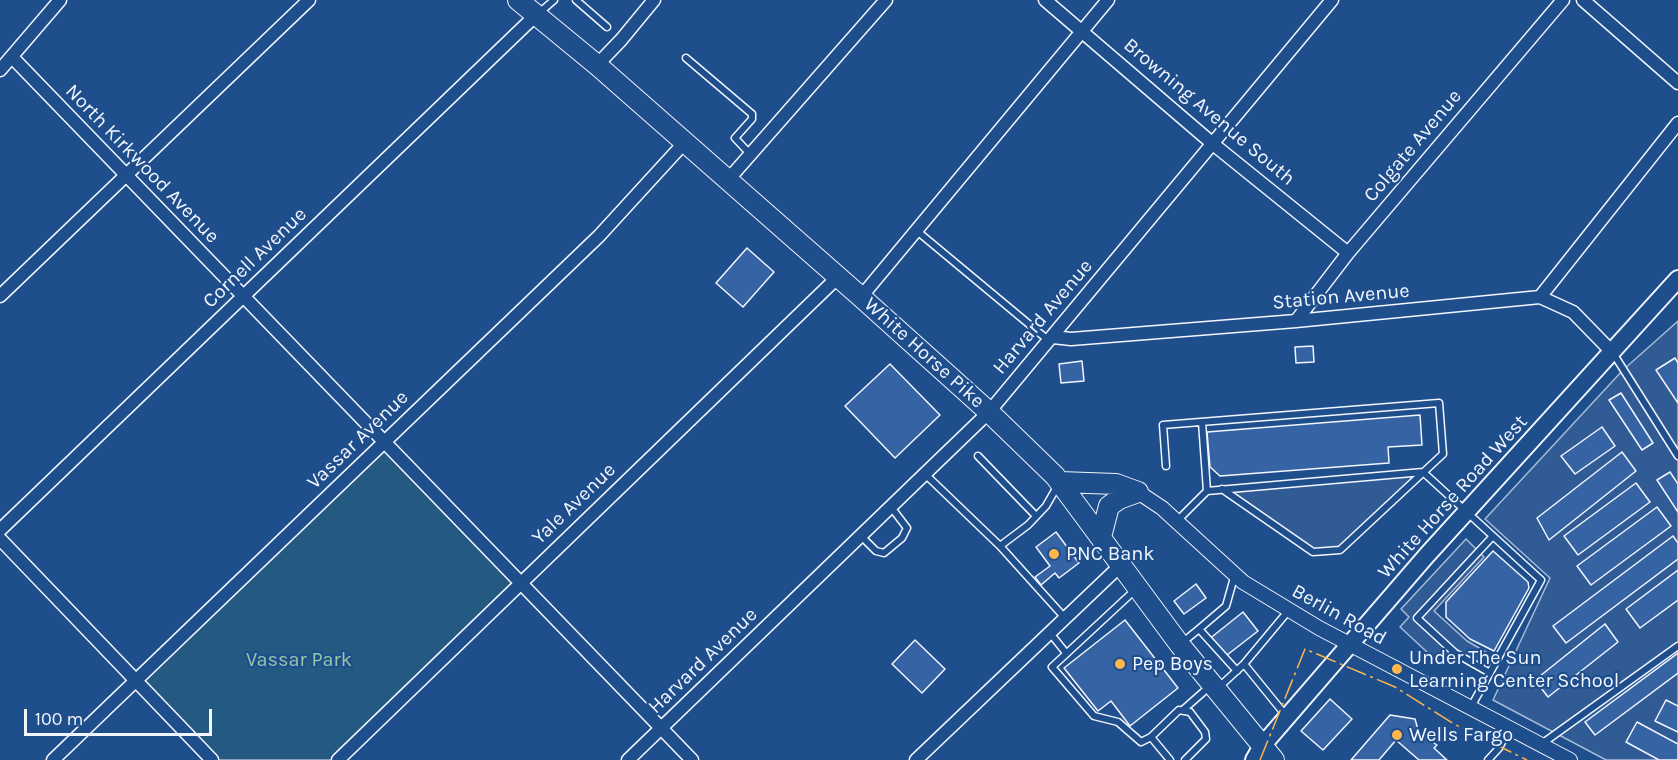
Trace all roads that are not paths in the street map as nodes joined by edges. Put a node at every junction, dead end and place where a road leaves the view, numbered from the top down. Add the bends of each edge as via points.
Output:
1 (60, 0) edge
2 (309, 0) edge
3 (518, 0) edge
4 (554, 0) edge
5 (576, 0) edge
6 (654, 0) edge
7 (886, 0) edge
8 (1045, 0) edge
9 (1108, 0) edge
10 (1332, 0) edge
11 (1563, 0) edge
12 (1583, 0) edge
13 (536, 15) junction
14 (607, 27) dead end
15 (1082, 31) junction
16 (12, 57) junction
17 (686, 58) dead end
18 (597, 64) junction
19 (0, 70) edge
20 (1678, 83) edge
21 (1678, 123) edge
22 (685, 142) junction
23 (1213, 144) junction
24 (750, 154) junction
25 (126, 176) junction
26 (727, 181) junction
27 (917, 231) junction
28 (1348, 253) junction
29 (838, 277) junction
30 (1678, 279) edge
31 (243, 296) junction
32 (0, 297) edge
33 (861, 297) junction
34 (1540, 297) junction
35 (1296, 321) junction
36 (1051, 339) junction
37 (1612, 353) junction
38 (989, 412) junction
39 (1202, 422) junction
40 (384, 441) junction
41 (978, 456) dead end
42 (1678, 456) edge
43 (1166, 466) dead end
44 (1423, 472) junction
45 (926, 474) junction
46 (1060, 482) junction
47 (1222, 489) junction
48 (1206, 490) junction
49 (1138, 492) junction
50 (891, 507) junction
51 (1467, 512) junction
52 (1036, 516) junction
53 (1177, 522) junction
54 (0, 530) edge
55 (861, 536) junction
56 (1493, 536) junction
57 (1101, 537) junction
58 (0, 539) edge
59 (1000, 546) junction
60 (1122, 564) junction
61 (1235, 574) junction
62 (521, 582) junction
63 (1138, 587) junction
64 (1289, 610) junction
65 (1065, 618) junction
66 (1199, 629) junction
67 (1049, 633) junction
68 (1350, 644) junction
69 (1180, 645) junction
70 (1678, 646) edge
71 (1066, 653) junction
72 (1244, 664) junction
73 (1237, 671) junction
74 (1490, 673) junction
75 (135, 681) junction
76 (1214, 687) junction
77 (1471, 708) junction
78 (1184, 710) junction
79 (1287, 717) junction
80 (662, 728) junction
81 (1509, 728) junction
82 (1150, 737) junction
83 (1543, 743) junction
84 (1263, 755) edge
85 (53, 760) edge
86 (212, 760) edge
87 (338, 760) edge
88 (628, 760) edge
89 (692, 760) edge
90 (916, 760) edge
91 (1170, 760) edge
92 (1185, 760) edge
93 (1488, 760) edge
94 (1570, 760) edge

1 - 16 street
2 - 25 street
3 - 13 highway, White Horse Pike
4 - 13 lane
5 - 14 lane
6 - 18 street
7 - 24 street
8 - 15 street, Browning Avenue South
9 - 15 street
10 - 23 street, Harvard Avenue
11 - 28 street, Colgate Avenue
12 - 20 street
13 - 18 highway, White Horse Pike
13 - 31 street, Cornell Avenue
15 - 23 street, Browning Avenue South
15 - 27 street
16 - 19 street
16 - 25 street, North Kirkwood Avenue
17 - 24 lane via 752,114 735,138
18 - 22 highway, White Horse Pike
21 - 34 street
22 - 26 highway, White Horse Pike
22 - 40 street, Vassar Avenue via 598,236
23 - 28 street, Browning Avenue South
23 - 36 street, Harvard Avenue
24 - 26 street
25 - 31 street, North Kirkwood Avenue
25 - 32 street
26 - 29 highway, White Horse Pike
27 - 33 street
27 - 36 lane
28 - 35 street, Colgate Avenue
29 - 33 highway, White Horse Pike
29 - 62 street, Yale Avenue
30 - 37 main road, White Horse Road West
31 - 40 street, North Kirkwood Avenue
31 - 54 street, Cornell Avenue
33 - 38 highway, White Horse Pike
34 - 35 street, Station Avenue
34 - 37 street via 1573,312
35 - 36 street, Station Avenue
36 - 38 street, Harvard Avenue
37 - 42 lane
37 - 51 main road, White Horse Road West
38 - 45 street, Harvard Avenue
38 - 46 highway, White Horse Pike
39 - 43 lane via 1163,425
39 - 44 lane via 1439,403 1443,454
39 - 48 lane
40 - 62 street, North Kirkwood Avenue
40 - 75 street, Vassar Avenue
41 - 52 lane
44 - 47 lane
44 - 47 lane via 1340,550 1313,552
44 - 51 lane
45 - 50 street, Harvard Avenue
45 - 59 lane
46 - 49 highway via 1116,484
46 - 52 lane
46 - 57 highway, White Horse Pike
47 - 48 lane
48 - 53 lane
49 - 53 street, Berlin Road
49 - 57 highway via 1110,506
50 - 55 street, Harvard Avenue
50 - 55 lane via 907,528 902,538 881,553
51 - 56 lane
51 - 68 main road, White Horse Road West
52 - 59 lane
53 - 61 street, Berlin Road
55 - 80 street, Harvard Avenue
56 - 74 lane via 1541,580
56 - 74 lane via 1417,618 1455,653
57 - 60 highway, White Horse Pike
58 - 75 street
59 - 65 lane
60 - 63 highway, White Horse Pike
60 - 65 street
61 - 64 street, Berlin Road
61 - 66 lane via 1227,604
62 - 80 street, North Kirkwood Avenue
62 - 87 street, Yale Avenue
63 - 69 highway, White Horse Pike
63 - 71 lane
64 - 68 street, Berlin Road
64 - 72 lane
65 - 67 street
66 - 69 lane
66 - 73 lane
67 - 71 lane
67 - 90 street
68 - 77 street, Berlin Road
68 - 79 main road, White Horse Road West
69 - 76 highway, White Horse Pike
70 - 83 lane
71 - 82 lane via 1052,667 1094,716 1118,722 1141,742
72 - 73 lane
72 - 79 lane
73 - 76 lane
74 - 77 lane
75 - 85 street, Vassar Avenue
75 - 86 street
76 - 78 lane
76 - 84 highway, White Horse Pike
77 - 81 street, Berlin Road
78 - 82 lane via 1179,710
78 - 92 lane via 1201,725 1206,739
79 - 84 main road, White Horse Road West
80 - 88 street, Harvard Avenue
80 - 89 street, North Kirkwood Avenue
81 - 83 street, Berlin Road
81 - 93 lane
82 - 91 lane
83 - 94 street, Berlin Road

